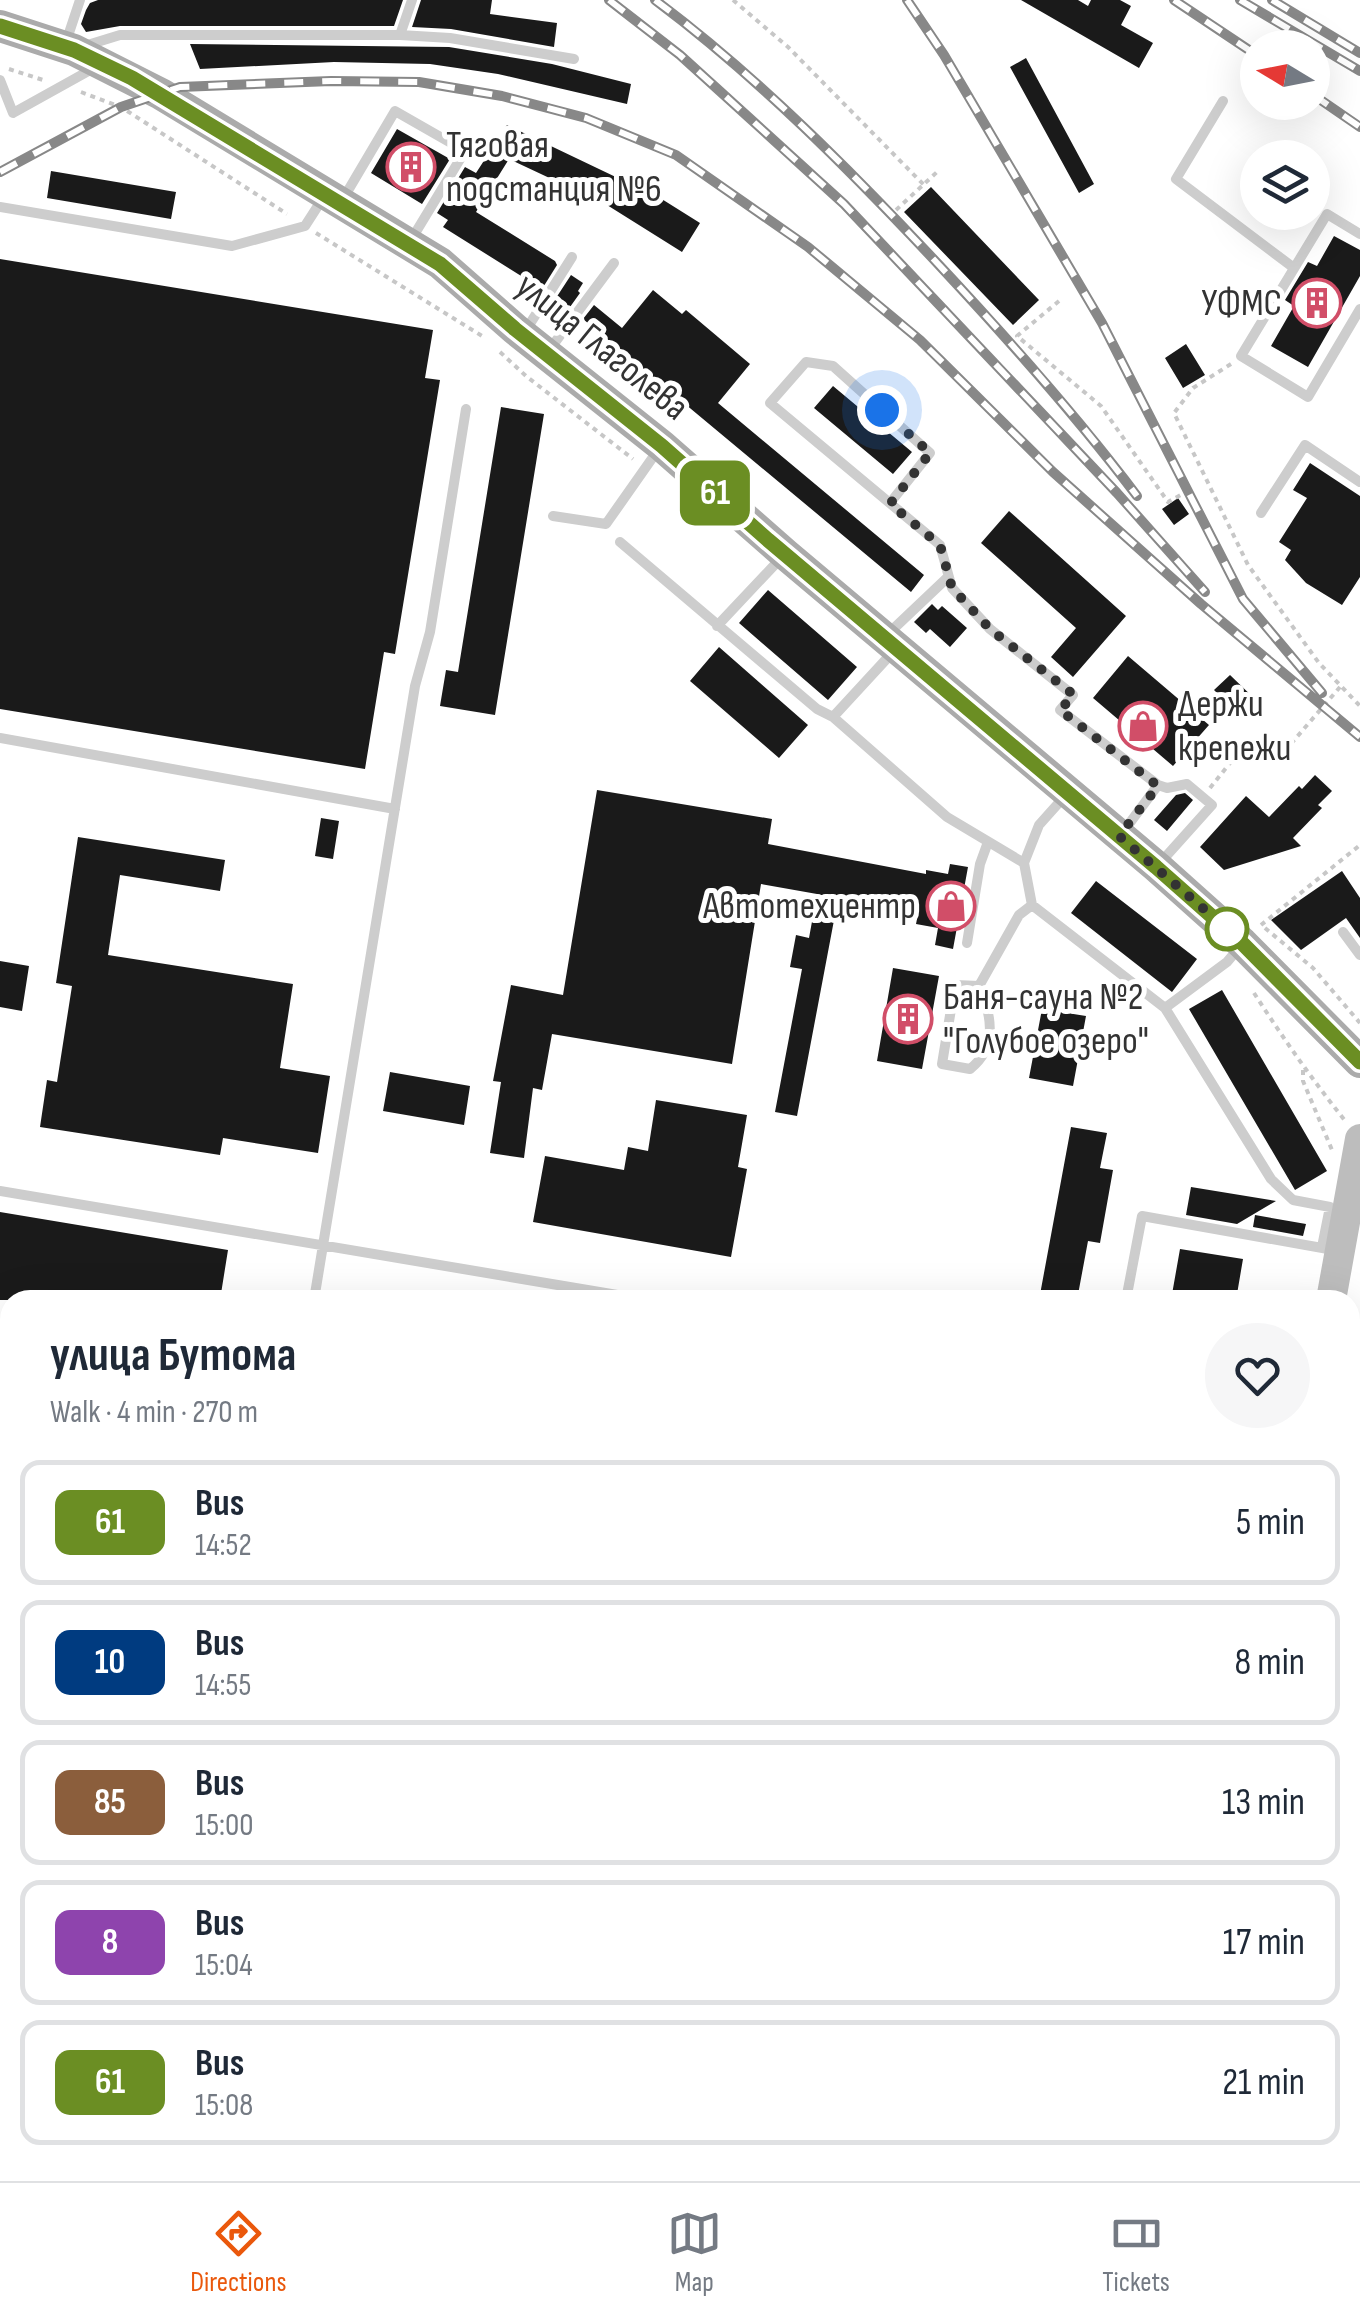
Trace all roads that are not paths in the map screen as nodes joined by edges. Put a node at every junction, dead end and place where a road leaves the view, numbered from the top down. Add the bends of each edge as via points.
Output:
1 (80, 0) edge
2 (412, 0) edge
3 (0, 26) edge
4 (400, 34) junction
5 (88, 56) junction
6 (574, 59) dead end
7 (0, 80) edge
8 (1224, 101) dead end
9 (332, 200) junction
10 (0, 207) edge
11 (1360, 234) edge
12 (408, 244) junction
13 (572, 257) dead end
14 (614, 262) dead end
15 (1294, 268) junction
16 (1360, 309) edge
17 (1357, 323) edge
18 (523, 347) junction
19 (466, 408) dead end
20 (654, 457) junction
21 (1360, 482) edge
22 (890, 504) junction
23 (1261, 513) dead end
24 (552, 516) dead end
25 (620, 542) dead end
26 (785, 554) junction
27 (947, 578) junction
28 (717, 626) junction
29 (892, 643) junction
30 (834, 717) junction
31 (0, 738) edge
32 (1158, 786) junction
33 (1070, 792) junction
34 (395, 809) junction
35 (1119, 836) junction
36 (988, 842) junction
37 (1024, 863) junction
38 (1156, 867) junction
39 (1032, 905) junction
40 (1252, 929) junction
41 (1343, 932) dead end
42 (966, 943) dead end
43 (1360, 955) edge
44 (979, 986) junction
45 (1165, 1008) junction
46 (1360, 1062) edge
47 (1352, 1138) edge
48 (0, 1191) edge
49 (1345, 1208) edge
50 (322, 1244) junction
51 (1331, 1249) junction
52 (315, 1290) edge
53 (589, 1290) edge
54 (1128, 1290) edge
55 (1331, 1290) edge

1 - 5 lane via 69,33
2 - 4 lane
3 - 5 main road, улица Глаголева
4 - 5 lane via 120,35
4 - 6 lane
5 - 7 lane via 66,86 13,113
5 - 9 main road, улица Глаголева
8 - 15 lane via 1176,179
9 - 10 lane via 305,226 232,246
9 - 12 main road, улица Глаголева
9 - 12 lane via 395,111 452,143 466,152
11 - 15 lane via 1327,214
12 - 18 main road, улица Глаголева via 440,264
13 - 18 lane
14 - 18 lane
15 - 17 lane via 1241,356 1308,397
16 - 17 lane
18 - 20 main road, улица Глаголева
19 - 34 lane
20 - 24 lane via 606,524
20 - 26 main road, улица Глаголева
21 - 23 lane via 1305,445
22 - 22 lane via 770,403 806,362 833,366 930,453
22 - 27 lane via 940,545
25 - 28 lane
26 - 28 lane
26 - 29 main road, улица Глаголева
27 - 29 lane
27 - 32 lane via 990,629 1074,695 1060,710
28 - 30 lane
29 - 30 lane
29 - 33 main road, улица Глаголева
30 - 36 lane via 947,817
31 - 34 lane
32 - 35 lane
32 - 38 lane via 1187,784 1212,805
33 - 35 main road, улица Глаголева
33 - 37 lane via 1039,825
34 - 50 lane
35 - 38 main road, улица Глаголева
36 - 37 lane
36 - 42 lane
37 - 39 lane
38 - 40 main road, улица Глаголева
39 - 44 lane via 1019,915
39 - 45 lane
40 - 45 lane via 1227,962
40 - 46 main road, улица Глаголева
41 - 43 lane
44 - 44 lane via 955,985 942,1064 970,1069 981,1061 991,1013
45 - 49 lane via 1271,1180 1293,1200
47 - 49 street
48 - 50 lane
49 - 51 street
50 - 52 lane
50 - 53 lane
51 - 54 lane via 1142,1216
51 - 55 street

